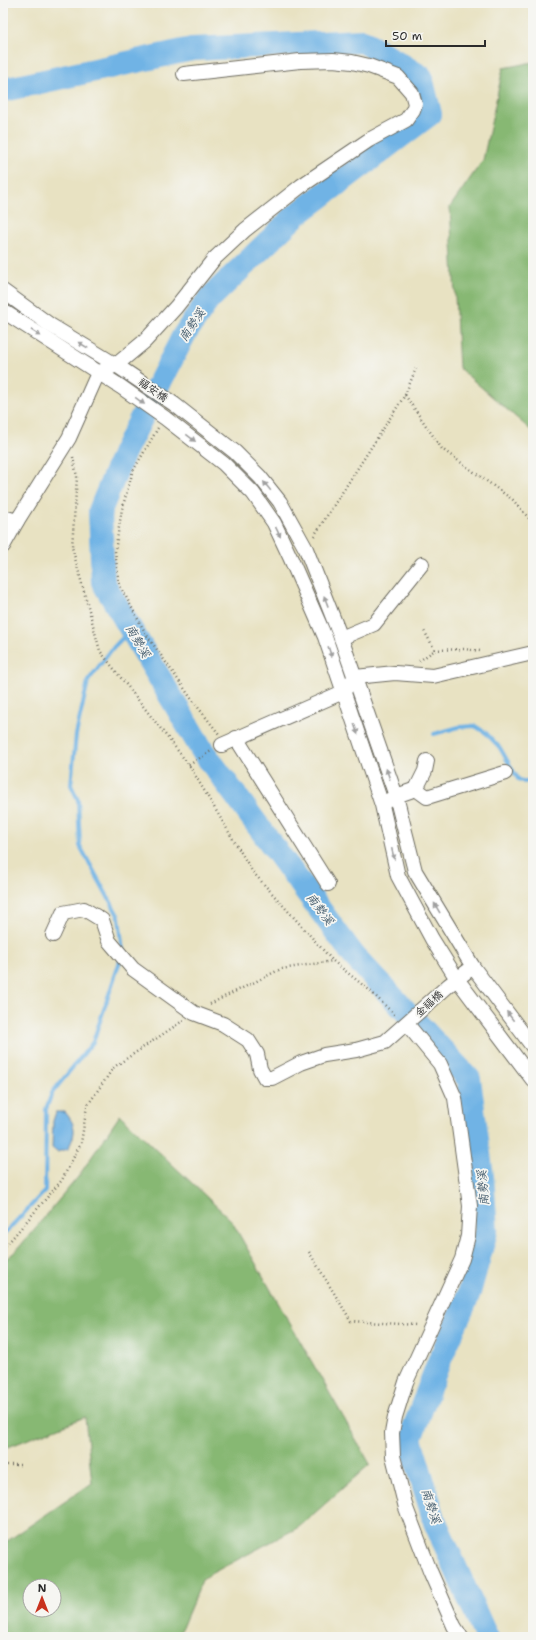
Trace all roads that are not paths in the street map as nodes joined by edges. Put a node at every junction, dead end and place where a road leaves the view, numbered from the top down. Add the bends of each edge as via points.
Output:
1 (184, 74) dead end
2 (3, 291) edge
3 (3, 311) edge
4 (116, 365) junction
5 (98, 373) junction
6 (3, 517) edge
7 (17, 521) junction
8 (3, 546) edge
9 (306, 548) junction
10 (290, 557) junction
11 (422, 564) dead end
12 (340, 638) junction
13 (533, 653) edge
14 (355, 677) junction
15 (343, 692) junction
16 (427, 761) dead end
17 (505, 772) dead end
18 (416, 789) junction
19 (396, 796) junction
20 (382, 805) junction
21 (328, 884) dead end
22 (53, 935) dead end
23 (473, 967) junction
24 (453, 982) junction
25 (407, 1024) junction
26 (533, 1047) edge
27 (533, 1080) edge
28 (461, 1637) edge

1 - 4 street via 300,61 352,62 398,78 412,93 416,104 406,120 369,140 246,230 214,259 145,341
4 -> 2 street, 福安橋 via 50,325
3 -> 5 street, 福安橋
4 - 5 street
9 -> 4 street, 福安橋 via 280,502 235,452 174,404
5 - 7 street via 69,438
5 -> 10 street, 福安橋 via 162,416 224,464 253,493 274,523
6 - 7 street
7 - 8 street
9 - 10 street
12 -> 9 street, 福安橋
10 -> 15 street, 福安橋 via 325,637
11 - 12 street via 374,624
12 - 14 street, 福安橋
13 - 14 street via 433,676 395,673
14 - 15 street
19 -> 14 street, 福安橋
15 -> 20 street, 福安橋
15 - 21 street via 228,742
16 - 18 street
17 - 18 street via 427,797
18 - 19 street
19 - 20 street
23 -> 19 street, 福安橋 via 415,871
20 -> 24 street, 福安橋 via 398,876
22 - 25 street, 金福橋 via 63,914 84,909 102,920 109,941 133,969 194,1013 222,1024 248,1040 257,1054 265,1078 272,1078 324,1055 385,1042
23 - 24 street, 金福橋
26 -> 23 street, 福安橋
24 - 25 street, 金福橋
24 - 27 street, 福安橋
25 - 28 street via 440,1064 455,1098 470,1206 468,1236 462,1259 406,1382 395,1417 392,1433 393,1456 406,1508 430,1571

